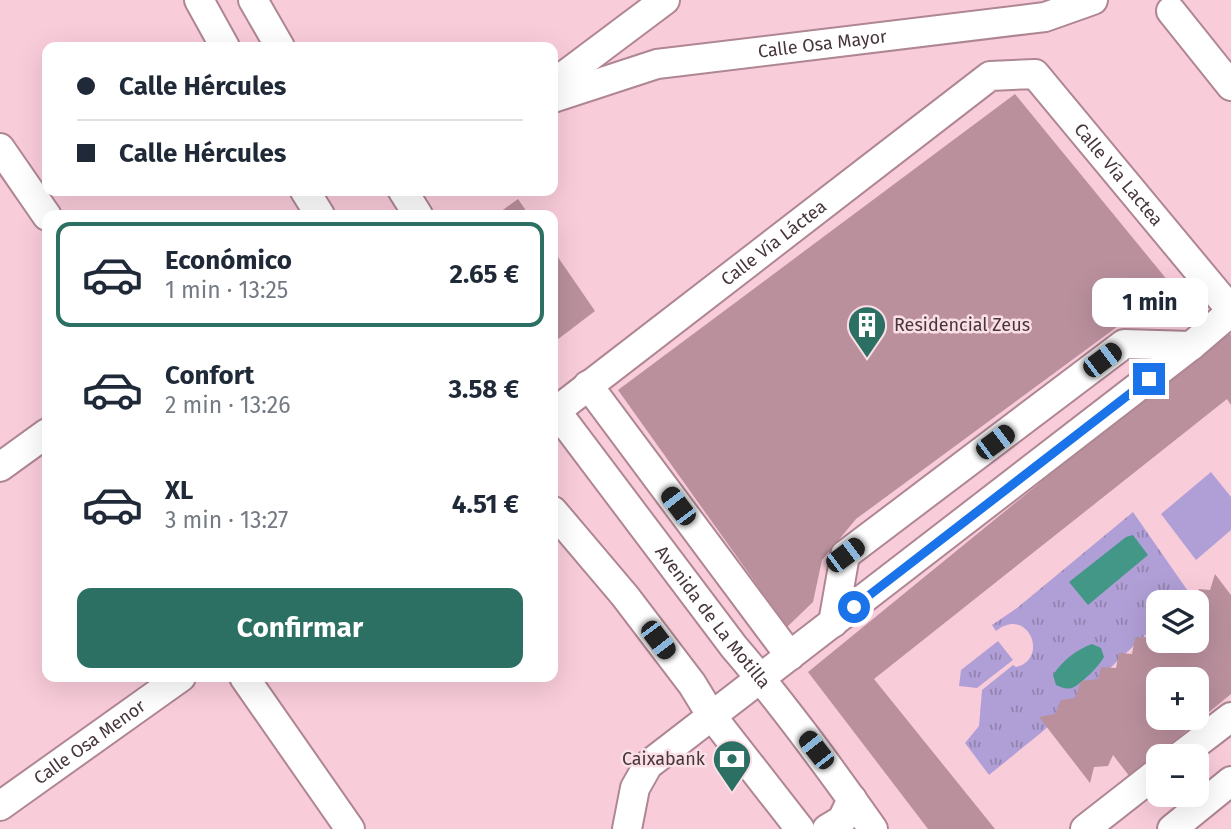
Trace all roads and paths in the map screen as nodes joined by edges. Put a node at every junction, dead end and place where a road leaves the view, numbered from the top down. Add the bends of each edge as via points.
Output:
1 (199, 0) edge
2 (253, 0) edge
3 (665, 0) edge
4 (1093, 0) edge
5 (1171, 11) dead end
6 (222, 42) edge
7 (278, 42) edge
8 (990, 76) joint
9 (558, 80) edge
10 (1231, 86) edge
11 (558, 96) edge
12 (0, 148) edge
13 (43, 210) edge
14 (1231, 311) edge
15 (1191, 346) junction
16 (588, 385) junction
17 (558, 407) edge
18 (558, 415) edge
19 (42, 438) edge
20 (0, 467) edge
21 (558, 517) edge
22 (833, 624) junction
23 (790, 656) junction
24 (761, 678) junction
25 (174, 682) edge
26 (247, 682) edge
27 (711, 715) junction
28 (1231, 717) edge
29 (1196, 744) edge
30 (1146, 781) edge
31 (1231, 781) edge
32 (852, 799) junction
33 (0, 806) edge
34 (350, 829) edge
35 (627, 829) edge
36 (800, 829) edge
37 (827, 829) edge
38 (873, 829) edge
39 (1085, 829) edge
40 (1172, 829) edge

1 - 6 street
2 - 7 street
3 - 9 street
4 - 11 street, Calle Osa Mayor via 1045,17 657,64
5 - 10 street
8 - 14 street, Calle Vía Lactea via 1035,74
8 - 16 street, Calle Vía Láctea
12 - 13 street
14 - 15 street
15 - 22 street
15 - 22 street via 1124,344 845,555
16 - 17 street, Calle Vía Láctea
16 - 23 street
18 - 24 street, Avenida de La Motilla
19 - 20 street
21 - 27 street via 625,596
22 - 23 street
23 - 24 street
24 - 27 street
24 - 32 street, Avenida de La Motilla
25 - 33 street, Calle Osa Menor
26 - 34 street
27 - 35 street via 648,765 635,788
27 - 36 street
28 - 29 street
30 - 39 street
31 - 40 street
32 - 37 street via 842,820
32 - 38 street, Avenida de La Motilla

